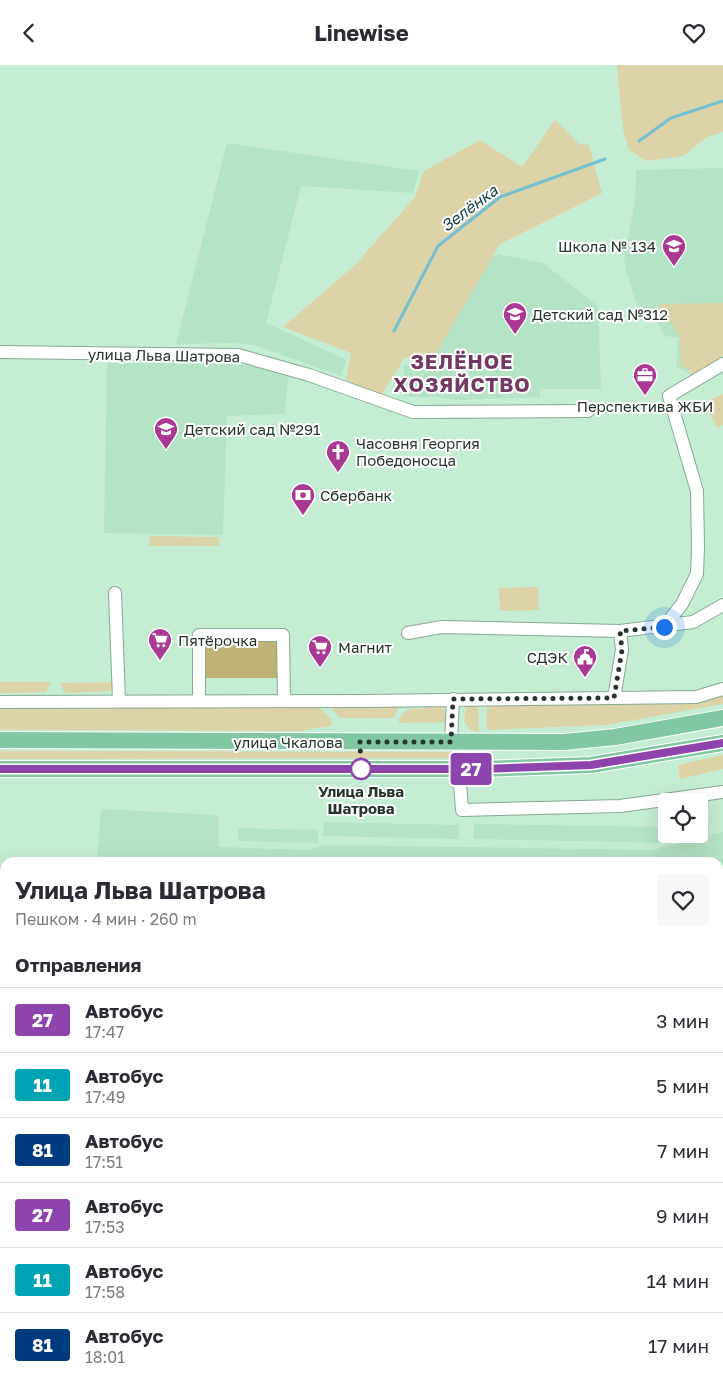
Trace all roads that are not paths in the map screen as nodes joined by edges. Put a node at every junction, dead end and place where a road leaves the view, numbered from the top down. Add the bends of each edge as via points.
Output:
1 (0, 352) edge
2 (723, 363) edge
3 (588, 411) dead end
4 (115, 593) dead end
5 (723, 605) edge
6 (664, 627) junction
7 (620, 631) junction
8 (408, 633) dead end
9 (723, 689) edge
10 (614, 698) junction
11 (453, 699) junction
12 (119, 700) junction
13 (199, 700) junction
14 (284, 700) junction
15 (0, 702) edge
16 (723, 717) edge
17 (0, 740) edge
18 (451, 742) junction
19 (723, 743) edge
20 (0, 769) edge
21 (459, 769) junction
22 (723, 792) edge

1 - 3 street, улица Льва Шатрова via 238,355 309,375 413,412
2 - 6 street via 669,396 697,491 698,547 696,574 682,603
4 - 12 street
5 - 6 street via 693,622
6 - 7 street
7 - 8 street via 442,627
7 - 10 street via 622,650
9 - 10 street via 696,697
10 - 11 street
11 - 14 street
11 - 18 street
12 - 13 street
12 - 15 street
13 - 14 street
13 - 14 street via 199,635 283,635
16 - 18 main road, улица Чкалова via 615,737 564,742
17 - 18 main road, улица Чкалова
19 - 21 main road, улица Чкалова via 591,765
20 - 21 main road, улица Чкалова
21 - 22 street via 462,810 620,806

